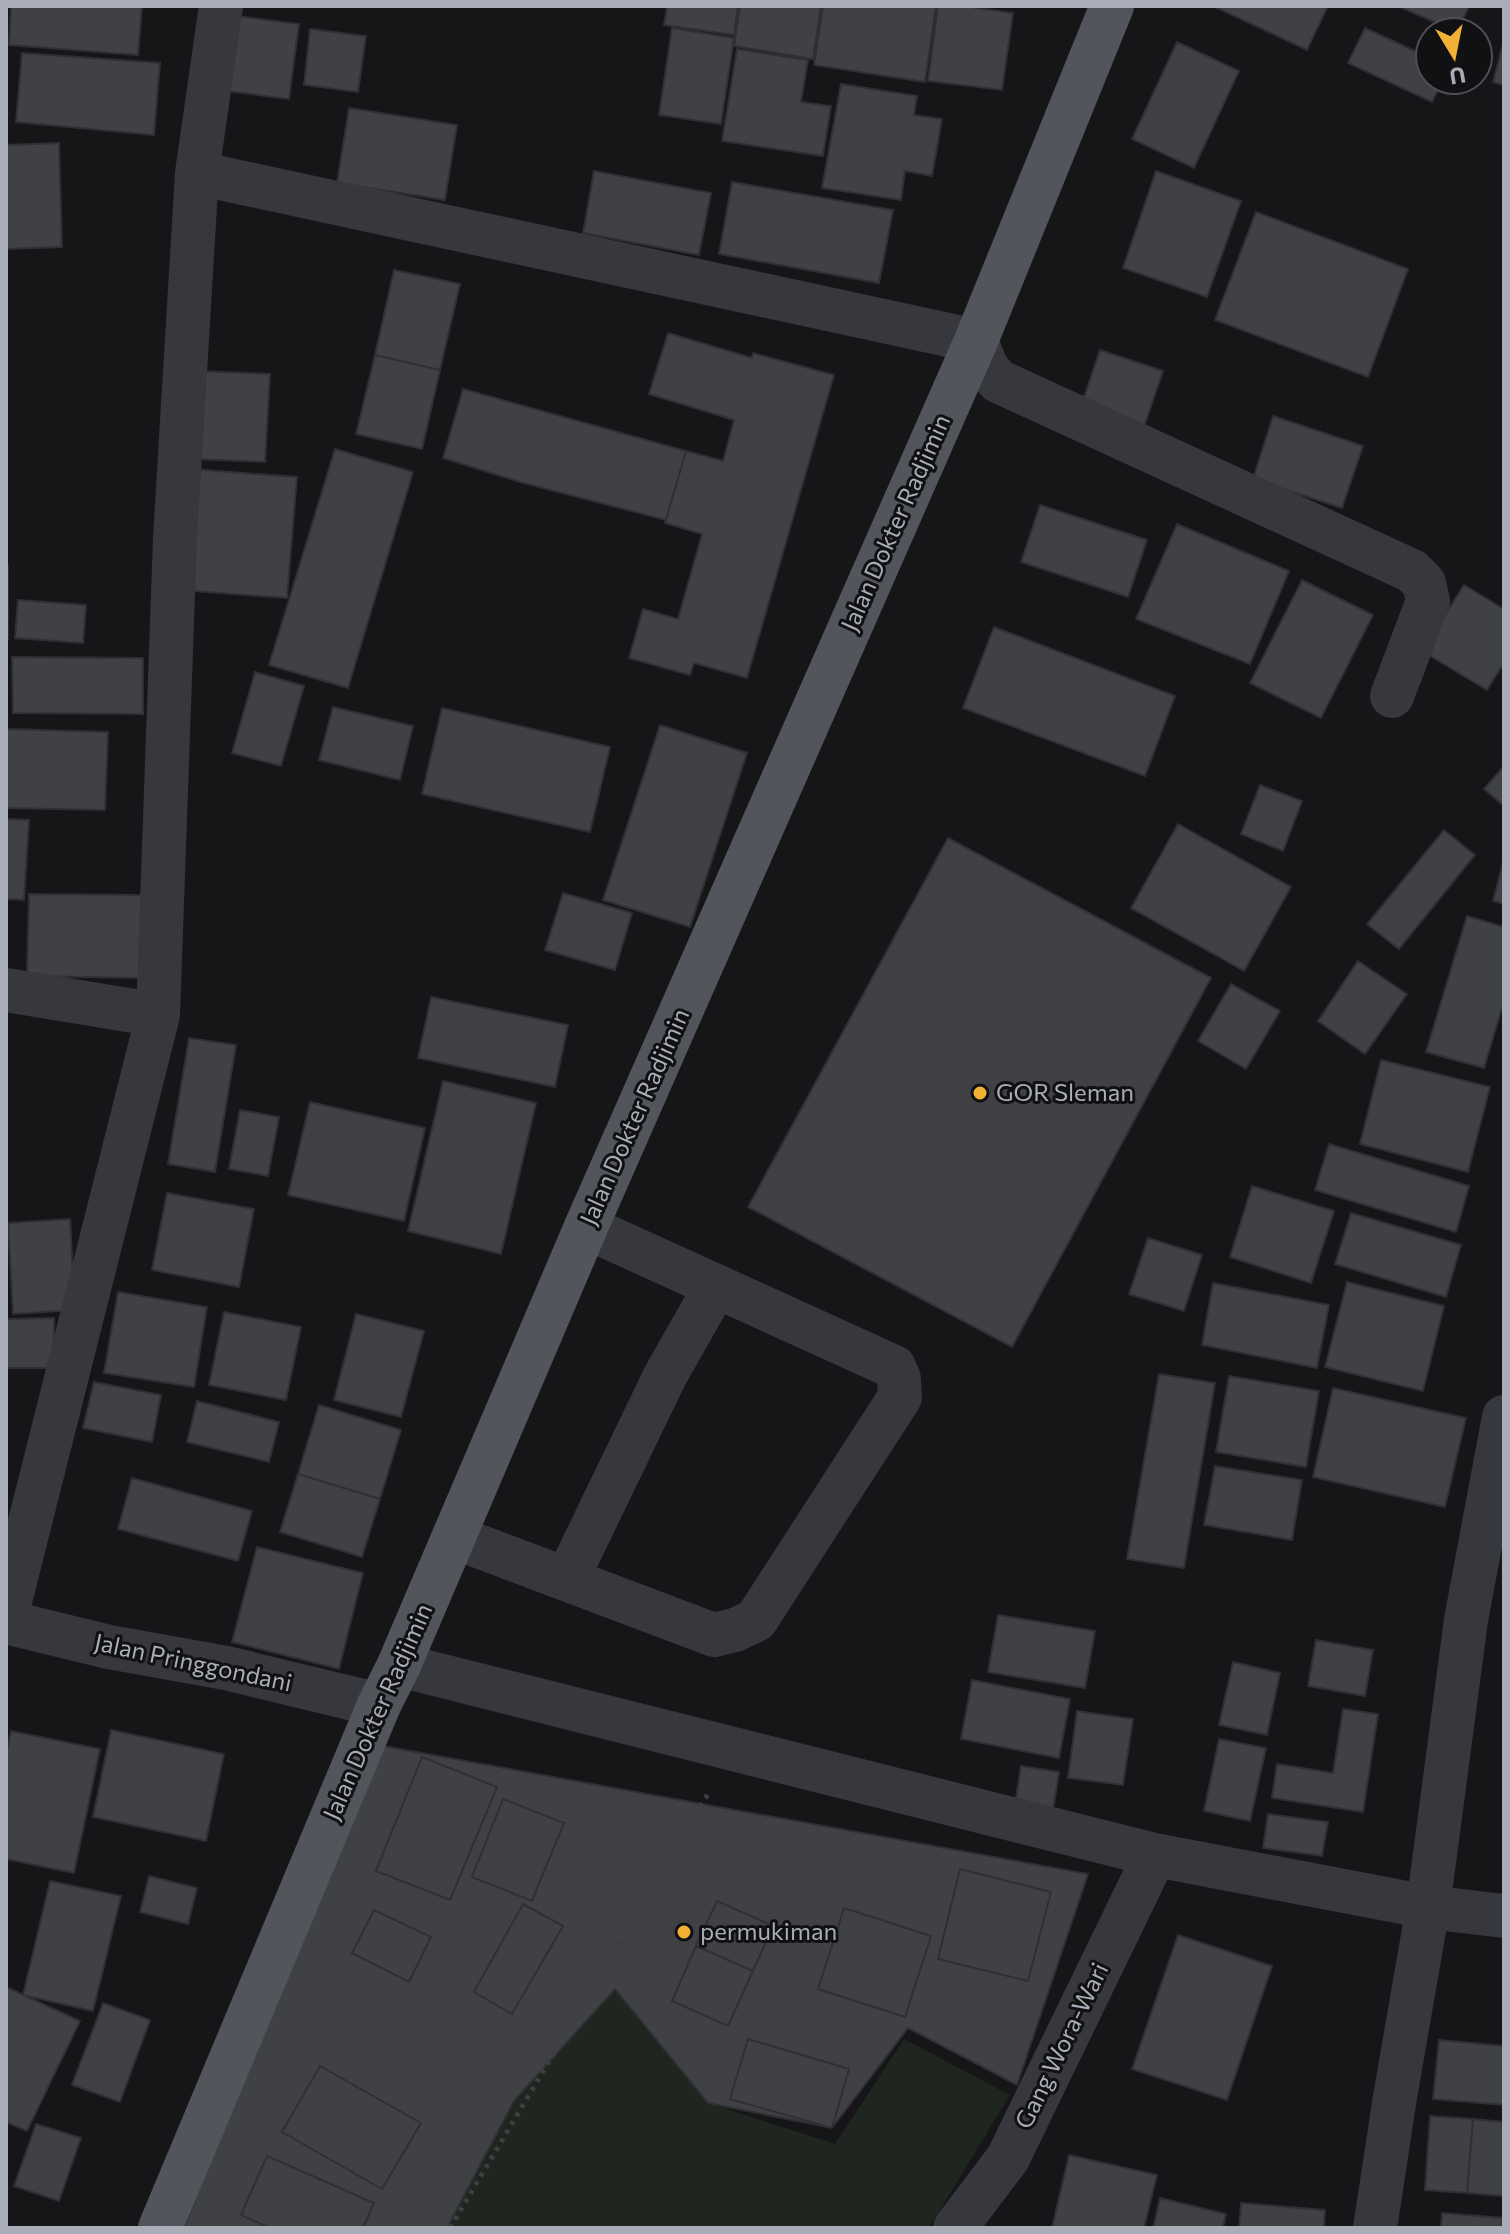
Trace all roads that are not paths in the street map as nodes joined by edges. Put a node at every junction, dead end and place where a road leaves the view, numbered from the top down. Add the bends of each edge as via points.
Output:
1 (221, 6) edge
2 (1112, 6) edge
3 (197, 173) junction
4 (976, 341) junction
5 (1392, 696) dead end
6 (6, 990) edge
7 (158, 1015) junction
8 (586, 1227) junction
9 (716, 1286) junction
10 (1504, 1417) edge
11 (454, 1537) junction
12 (567, 1579) junction
13 (6, 1620) edge
14 (399, 1665) junction
15 (379, 1705) junction
16 (1155, 1855) junction
17 (1428, 1907) junction
18 (1504, 1916) edge
19 (160, 2228) edge
20 (955, 2228) edge
21 (1375, 2228) edge

1 - 3 street
2 - 4 main road, Jalan Dokter Radjimin
3 - 4 street
3 - 7 street via 175,538
4 - 5 street via 998,381 1412,571 1424,583 1428,601
4 - 8 main road, Jalan Dokter Radjimin
6 - 7 street
7 - 13 street
8 - 9 street
8 - 11 main road, Jalan Dokter Radjimin
9 - 12 street via 665,1376
9 - 12 street via 894,1367 900,1397 756,1620 714,1635
10 - 17 street via 1466,1620
11 - 12 street
11 - 14 main road, Jalan Dokter Radjimin
13 - 15 street, Jalan Pringgondani
14 - 15 main road, Jalan Dokter Radjimin
14 - 16 street
15 - 19 main road, Jalan Dokter Radjimin
16 - 17 street
16 - 20 street, Gang Wora-Wari via 1008,2158
17 - 18 street
17 - 21 street

